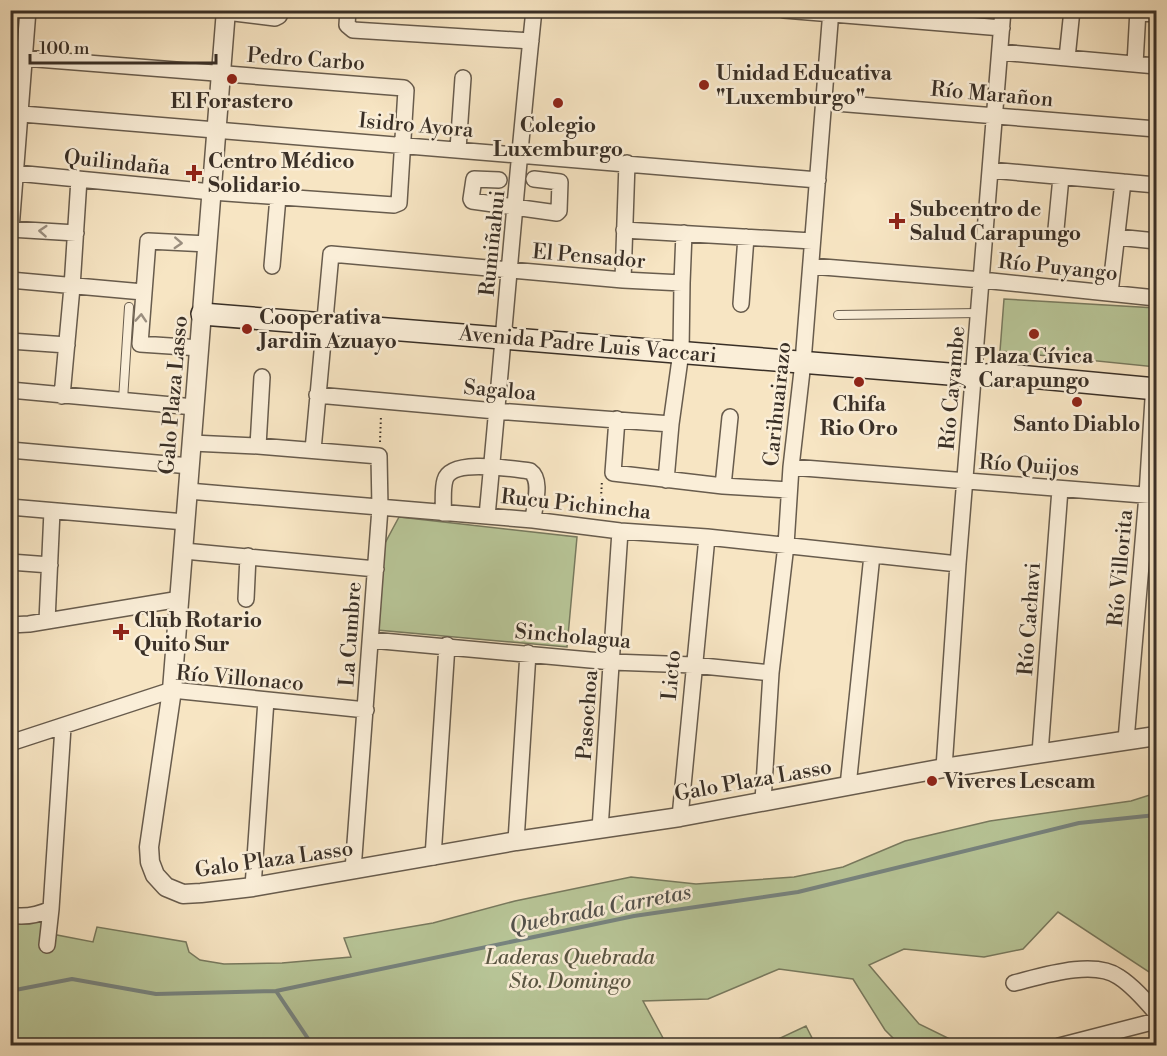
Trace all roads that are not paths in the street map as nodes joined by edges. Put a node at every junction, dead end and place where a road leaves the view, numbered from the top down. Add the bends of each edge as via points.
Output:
1 (28, 10) edge
2 (282, 10) edge
3 (348, 10) edge
4 (534, 10) edge
5 (784, 10) edge
6 (1003, 10) edge
7 (1072, 10) edge
8 (226, 11) edge
9 (1138, 11) edge
10 (831, 12) edge
11 (1156, 14) edge
12 (1002, 28) junction
13 (531, 41) junction
14 (1000, 52) junction
15 (24, 58) junction
16 (1067, 58) junction
17 (1135, 64) junction
18 (1156, 66) edge
19 (222, 74) junction
20 (464, 78) dead end
21 (823, 102) junction
22 (15, 114) edge
23 (994, 116) junction
24 (1156, 129) edge
25 (217, 130) junction
26 (403, 145) junction
27 (458, 149) junction
28 (521, 154) junction
29 (627, 163) junction
30 (990, 170) junction
31 (16, 173) junction
32 (1061, 177) junction
33 (78, 179) junction
34 (534, 179) dead end
35 (499, 180) dead end
36 (818, 180) junction
37 (1123, 182) junction
38 (1156, 185) edge
39 (212, 192) junction
40 (278, 196) junction
41 (516, 208) junction
42 (11, 229) edge
43 (1056, 229) dead end
44 (624, 230) junction
45 (76, 233) junction
46 (684, 233) junction
47 (746, 237) junction
48 (1117, 237) junction
49 (812, 241) junction
50 (1156, 241) edge
51 (208, 244) junction
52 (272, 266) dead end
53 (811, 266) junction
54 (508, 270) junction
55 (10, 280) edge
56 (623, 280) junction
57 (982, 280) junction
58 (682, 283) junction
59 (72, 287) junction
60 (143, 292) junction
61 (1110, 293) junction
62 (1156, 298) edge
63 (741, 304) dead end
64 (129, 307) dead end
65 (979, 313) junction
66 (202, 314) junction
67 (838, 315) dead end
68 (324, 323) junction
69 (505, 337) junction
70 (10, 341) edge
71 (67, 345) junction
72 (680, 345) junction
73 (200, 348) junction
74 (803, 362) junction
75 (974, 376) junction
76 (262, 377) dead end
77 (10, 390) edge
78 (317, 394) junction
79 (62, 396) junction
80 (1155, 396) edge
81 (123, 402) junction
82 (194, 407) junction
83 (496, 411) junction
84 (730, 417) dead end
85 (617, 419) junction
86 (672, 419) junction
87 (192, 443) junction
88 (258, 446) junction
89 (10, 450) edge
90 (313, 450) junction
91 (190, 466) junction
92 (492, 467) junction
93 (791, 467) junction
94 (666, 480) junction
95 (965, 481) junction
96 (723, 486) junction
97 (1060, 489) junction
98 (789, 490) junction
99 (188, 491) junction
100 (1152, 496) edge
101 (10, 507) edge
102 (380, 508) junction
103 (52, 512) junction
104 (443, 513) junction
105 (487, 516) junction
106 (533, 520) junction
107 (185, 522) junction
108 (620, 531) junction
109 (707, 537) junction
110 (786, 545) junction
111 (184, 551) junction
112 (872, 555) junction
113 (248, 556) junction
114 (10, 562) edge
115 (958, 564) junction
116 (50, 565) junction
117 (376, 569) junction
118 (180, 599) junction
119 (246, 599) dead end
120 (47, 621) junction
121 (10, 625) edge
122 (371, 640) junction
123 (447, 645) junction
124 (528, 653) junction
125 (612, 662) junction
126 (693, 665) junction
127 (771, 673) junction
128 (172, 690) junction
129 (266, 700) junction
130 (366, 710) junction
131 (63, 727) junction
132 (1156, 735) edge
133 (1126, 740) junction
134 (10, 743) edge
135 (1040, 753) junction
136 (944, 768) junction
137 (848, 786) junction
138 (763, 801) junction
139 (680, 817) junction
140 (600, 829) junction
141 (516, 842) junction
142 (433, 857) junction
143 (353, 870) junction
144 (253, 887) junction
145 (51, 909) junction
146 (10, 915) edge
147 (47, 945) dead end
148 (1014, 982) dead end
149 (1156, 1013) edge
150 (1156, 1021) edge
151 (1059, 1046) edge

1 - 15 street
2 - 8 street via 275,18
3 - 13 street via 347,25 353,30
4 - 13 street, Rumiñahui
5 - 10 street
6 - 12 street, Río Cayambe
7 - 16 street
8 - 19 street, Galo Plaza Lasso
9 - 11 street
9 - 17 street
10 - 12 street
10 - 21 street, Carihuairazo
12 - 14 street, Río Cayambe
13 - 28 street, Rumiñahui
14 - 16 street
14 - 23 street, Río Cayambe
15 - 19 street, Pedro Carbo
15 - 22 street
16 - 17 street
17 - 18 street
19 - 25 street, Galo Plaza Lasso
19 - 26 street, Pedro Carbo via 404,88
20 - 27 street
21 - 23 street, Río Marañon
21 - 36 street, Carihuairazo
22 - 25 street, Isidro Ayora
22 - 31 street
23 - 24 street, Río Marañon
23 - 30 street, Río Cayambe
25 - 26 street, Isidro Ayora
25 - 39 street, Galo Plaza Lasso
26 - 27 street, Isidro Ayora
26 - 40 street, Quilindaña via 399,203
27 - 28 street, Isidro Ayora
28 - 29 street, Isidro Ayora
28 - 41 street, Rumiñahui
29 - 36 street, Isidro Ayora
29 - 44 street
30 - 32 street
30 - 57 street, Río Cayambe
31 - 33 street, Quilindaña
31 - 42 street
32 - 37 street
32 - 43 street
33 - 39 street, Quilindaña
33 - 45 street
34 - 41 street via 560,182 559,211
35 - 41 street via 472,180 472,201
36 - 49 street, Carihuairazo
37 - 38 street
37 - 48 street
39 - 40 street, Quilindaña
39 - 51 street, Galo Plaza Lasso
40 - 52 street
41 - 54 street, Rumiñahui
45 -> 42 street
44 - 46 street
44 - 56 street
45 - 59 street
46 - 47 street
46 - 58 street
47 - 49 street
47 - 63 street
48 - 50 street
48 - 61 street
49 - 53 street, Carihuairazo
60 -> 51 street via 148,241
51 - 66 street, Galo Plaza Lasso
53 - 57 street, Río Puyango
53 - 74 street, Carihuairazo
54 - 56 street, El Pensador
54 - 68 street, El Pensador via 331,254
54 - 69 street, Rumiñahui
55 - 59 street
56 - 58 street, El Pensador
57 - 61 street, Río Puyango
57 - 65 street, Río Cayambe
58 - 72 street
59 - 60 street
59 - 71 street
73 -> 60 street via 140,344
61 - 62 street, Río Puyango
64 - 81 lane
65 - 67 lane
65 - 75 street, Río Cayambe
66 - 68 main road, Avenida Padre Luis Vaccari
66 - 73 street, Galo Plaza Lasso
68 - 69 main road, Avenida Padre Luis Vaccari
68 - 78 street
69 - 72 main road, Avenida Padre Luis Vaccari
69 - 83 street, Rumiñahui
70 - 71 street
71 - 79 street
72 - 74 main road, Avenida Padre Luis Vaccari
72 - 86 street
73 - 82 street, Galo Plaza Lasso
74 - 75 main road, Avenida Padre Luis Vaccari
74 - 93 street, Carihuairazo
75 - 80 main road, Avenida Padre Luis Vaccari via 998,374
75 - 95 street, Río Cayambe
76 - 88 street
77 - 79 street
78 - 83 street, Sagaloa
78 - 90 street
79 - 81 street
80 - 100 street, Río Villorita
81 - 82 street
82 - 87 street, Galo Plaza Lasso
83 - 85 street, Sagaloa
83 - 92 street, Rumiñahui
84 - 96 street
85 - 86 street, Sagaloa
85 - 94 street via 613,473
86 - 94 street
87 - 88 street
87 - 91 street, Galo Plaza Lasso
88 - 90 street
89 - 91 street
90 - 102 street, La Cumbre via 379,456
91 - 99 street, Galo Plaza Lasso
92 - 104 street via 452,470 445,478
92 - 105 street, Rumiñahui
92 - 106 street via 530,471 535,475
93 - 95 street, Río Quijos
93 - 98 street, Carihuairazo
94 - 96 street
95 - 97 street, Río Quijos
95 - 115 street, Río Cayambe
96 - 98 street
97 - 100 street, Río Quijos
97 - 135 street, Río Cachavi
98 - 110 street, Carihuairazo
99 - 102 street, Rucu Pichincha
99 - 107 street, Galo Plaza Lasso
100 - 133 street, Río Villorita
101 - 103 street
102 - 104 street, Rucu Pichincha
102 - 117 street, La Cumbre
103 - 107 street
103 - 116 street
104 - 105 street, Rucu Pichincha
105 - 106 street, Rucu Pichincha
106 - 108 street, Rucu Pichincha
107 - 111 street, Galo Plaza Lasso
108 - 109 street, Rucu Pichincha
108 - 125 street, Pasochoa
109 - 110 street, Rucu Pichincha
109 - 126 street, Licto
110 - 112 street, Rucu Pichincha
110 - 127 street, Carihuairazo
111 - 113 street
111 - 118 street, Galo Plaza Lasso
112 - 115 street, Rucu Pichincha
112 - 137 street
113 - 117 street
113 - 119 street
114 - 116 street
115 - 136 street, Río Cayambe
116 - 120 street
117 - 122 street, La Cumbre
118 - 120 street
118 - 128 street, Galo Plaza Lasso
120 - 121 street
122 - 123 street, Sincholagua
122 - 130 street, La Cumbre
123 - 124 street, Sincholagua
123 - 142 street
124 - 125 street, Sincholagua
124 - 141 street
125 - 126 street, Sincholagua
125 - 140 street, Pasochoa
126 - 127 street, Sincholagua
126 - 139 street, Licto
127 - 138 street, Carihuairazo
128 - 129 street, Río Villonaco
128 - 131 street, Río Villonaco
128 - 144 street, Galo Plaza Lasso via 149,847 154,875 166,887 183,894
129 - 130 street, Río Villonaco
129 - 144 street
130 - 143 street, La Cumbre
131 - 134 street, Río Villonaco
131 - 145 street
132 - 133 street, Galo Plaza Lasso
133 - 135 street, Galo Plaza Lasso
135 - 136 street, Galo Plaza Lasso
136 - 137 street, Galo Plaza Lasso
137 - 138 street, Galo Plaza Lasso
138 - 139 street, Galo Plaza Lasso
139 - 140 street, Galo Plaza Lasso
140 - 141 street, Galo Plaza Lasso
141 - 142 street, Galo Plaza Lasso
142 - 143 street, Galo Plaza Lasso
143 - 144 street, Galo Plaza Lasso
145 - 146 street via 20,917
145 - 147 street
148 - 149 street via 1085,967 1117,975
150 - 151 street

